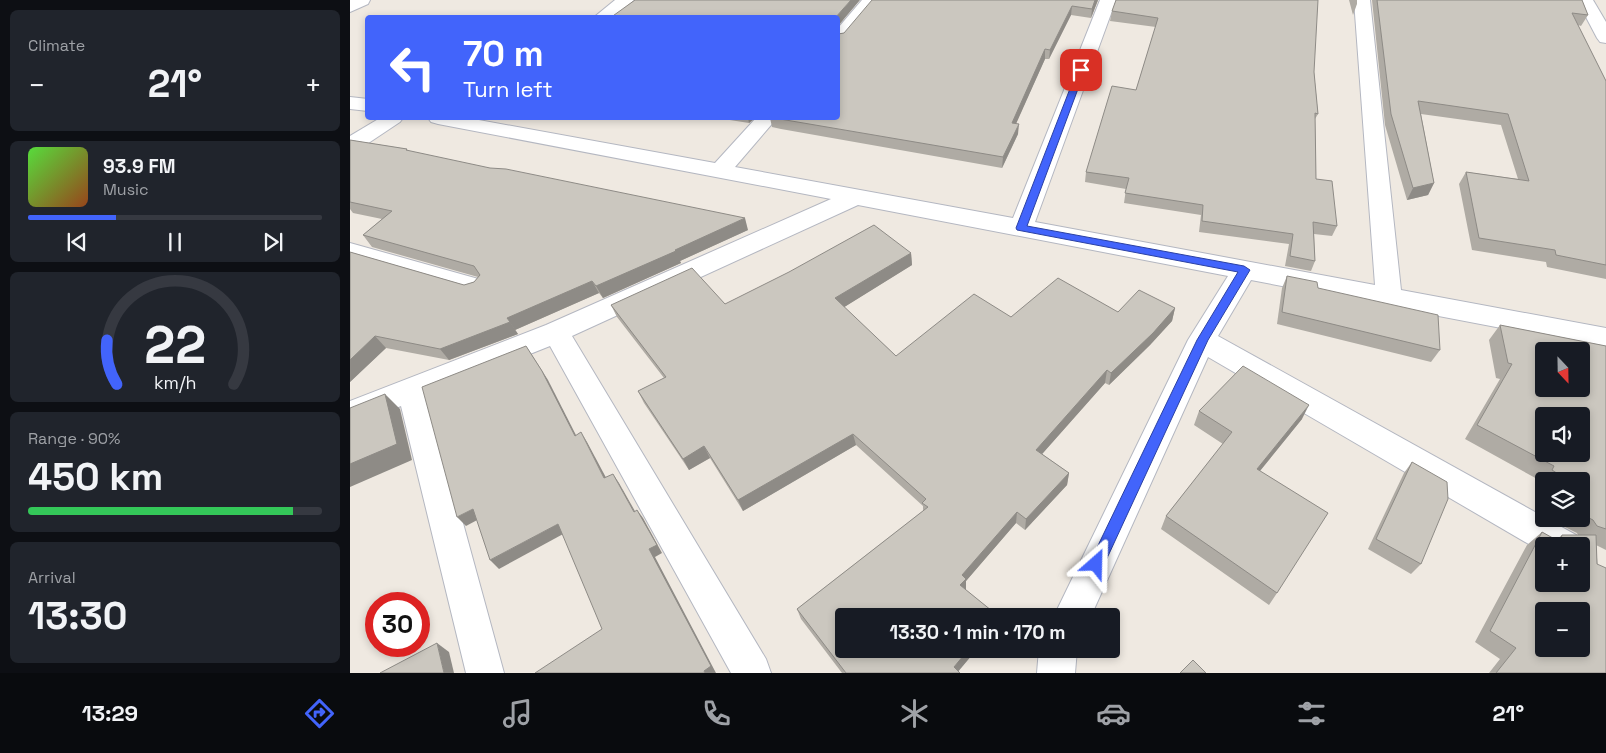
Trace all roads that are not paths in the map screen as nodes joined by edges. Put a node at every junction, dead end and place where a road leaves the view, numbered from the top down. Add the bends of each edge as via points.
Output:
1 (362, 0) edge
2 (626, 0) edge
3 (871, 0) edge
4 (1108, 0) edge
5 (1362, 0) edge
6 (1585, 0) edge
7 (350, 7) edge
8 (606, 15) edge
9 (840, 36) edge
10 (1606, 38) edge
11 (350, 103) edge
12 (365, 105) edge
13 (390, 120) edge
14 (457, 120) edge
15 (765, 120) edge
16 (350, 145) edge
17 (720, 171) junction
18 (856, 197) junction
19 (1021, 228) junction
20 (350, 251) edge
21 (1244, 270) junction
22 (473, 286) edge
23 (1389, 297) junction
24 (556, 332) junction
25 (1606, 338) edge
26 (1202, 340) junction
27 (412, 390) junction
28 (350, 414) edge
29 (1547, 537) edge
30 (1076, 608) edge
31 (1057, 658) edge
32 (485, 673) edge
33 (752, 673) edge
34 (1056, 673) edge

1 - 7 street
2 - 8 street
3 - 9 street
4 - 19 street
5 - 23 street
6 - 10 street
11 - 12 street
13 - 16 street
14 - 17 street
15 - 17 street
17 - 18 street
18 - 19 street
18 - 24 street
19 - 21 street
20 - 22 street
21 - 23 street
21 - 26 street
23 - 25 street
24 - 27 street
24 - 33 street
26 - 29 street
26 - 30 street
27 - 28 street
27 - 32 street
31 - 34 street

